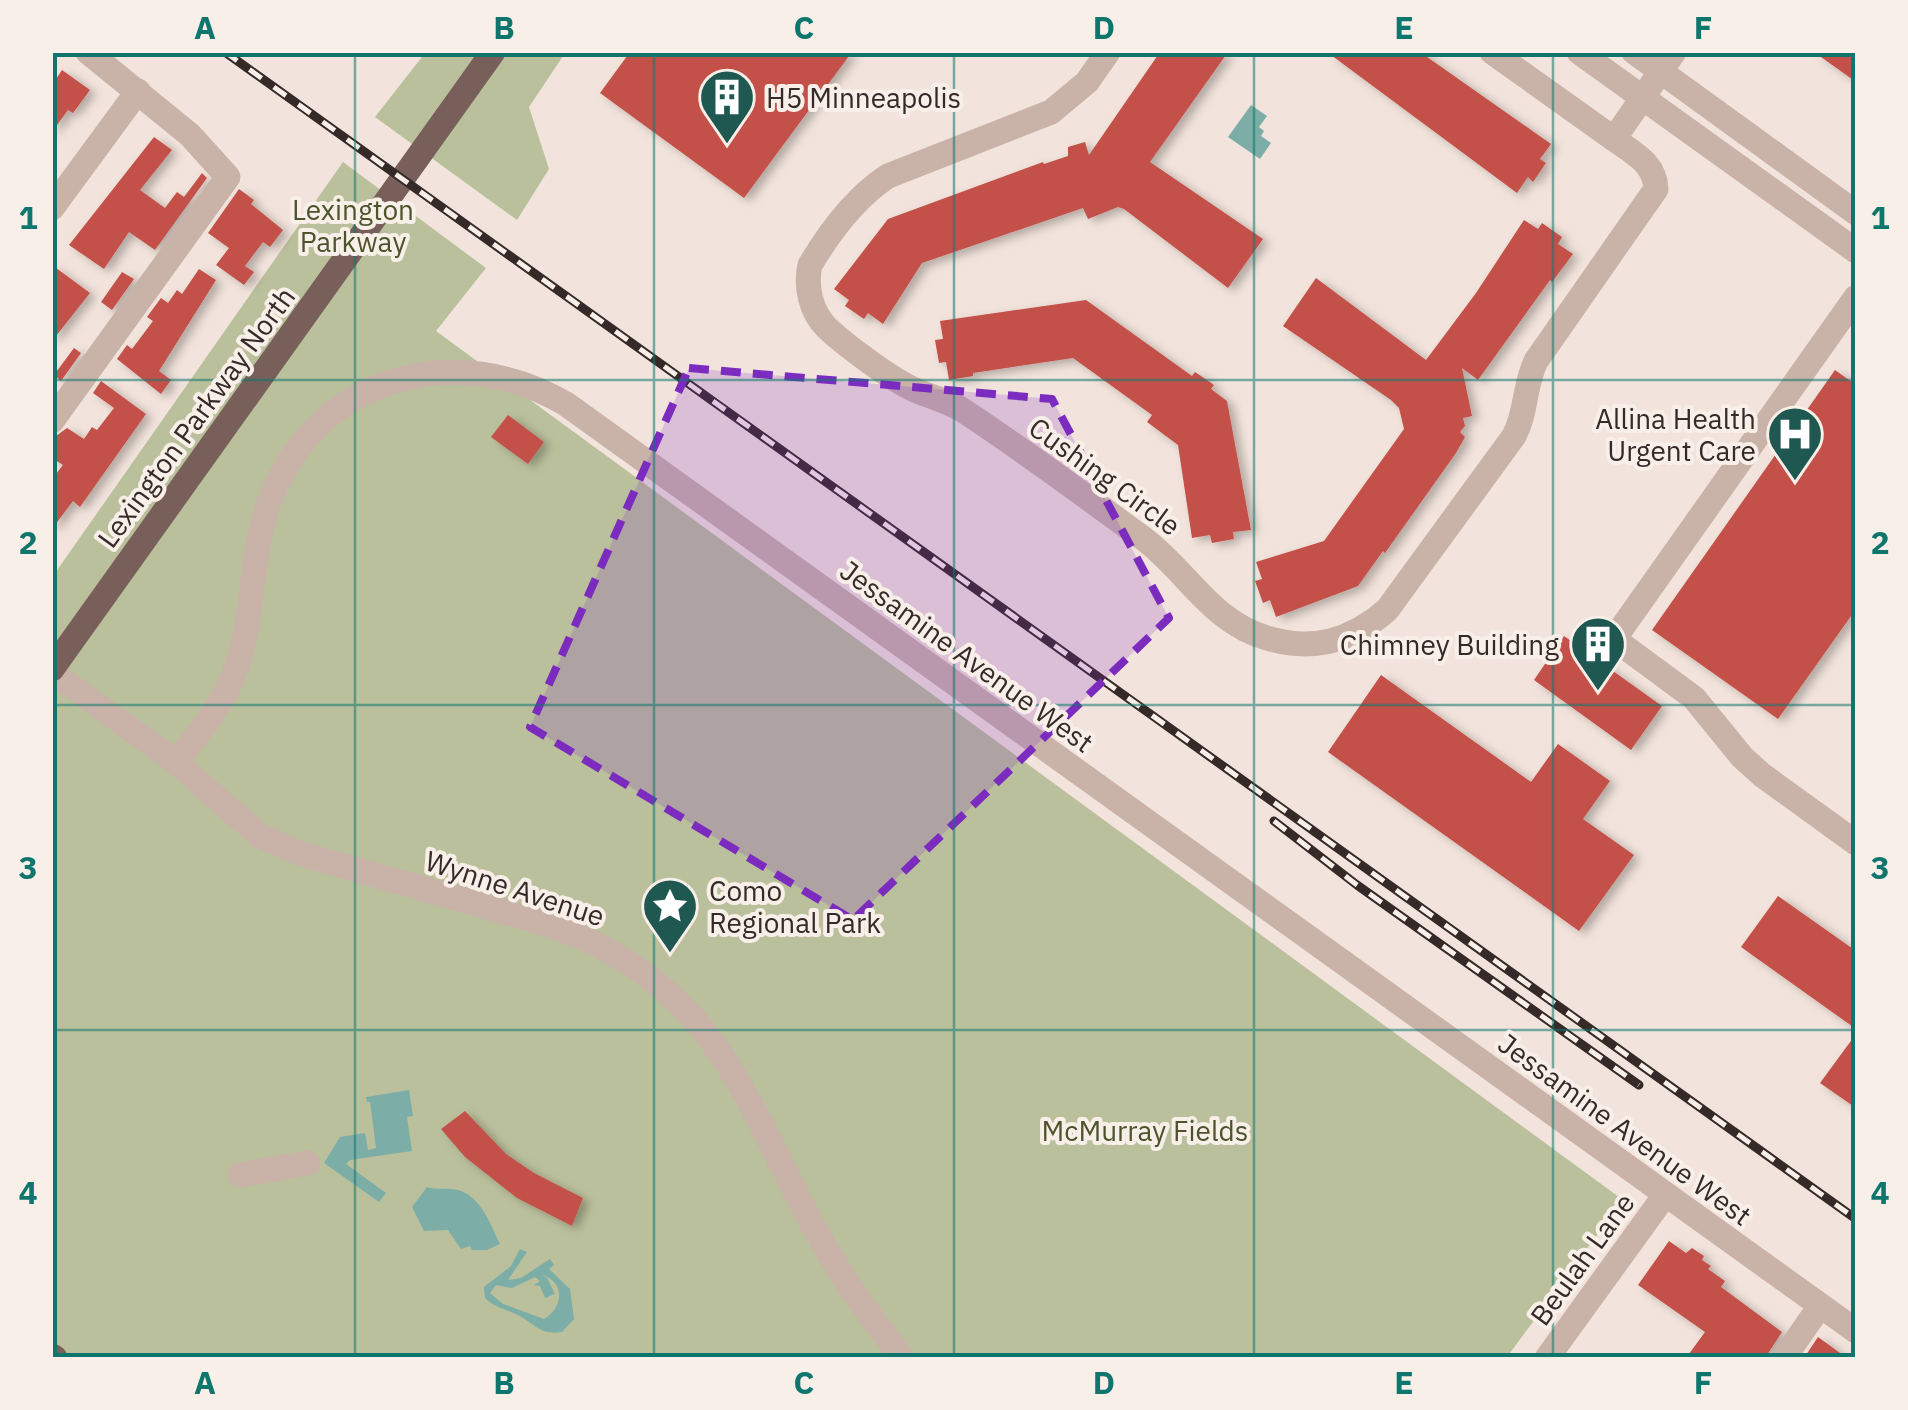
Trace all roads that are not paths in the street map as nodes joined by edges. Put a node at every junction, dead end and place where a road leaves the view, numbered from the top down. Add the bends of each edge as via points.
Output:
1 (88, 52) edge
2 (493, 52) edge
3 (1108, 52) edge
4 (1492, 52) edge
5 (1579, 52) edge
6 (1634, 52) edge
7 (1657, 77) edge
8 (138, 91) junction
9 (1614, 139) junction
10 (52, 208) edge
11 (1856, 213) edge
12 (1856, 251) edge
13 (1856, 297) edge
14 (52, 421) edge
15 (59, 676) edge
16 (176, 762) junction
17 (1856, 843) edge
18 (308, 1163) dead end
19 (240, 1175) dead end
20 (1665, 1196) junction
21 (1820, 1306) junction
22 (1856, 1331) edge
23 (902, 1358) edge
24 (1547, 1358) edge
25 (1784, 1358) edge

1 - 8 street
2 - 15 main road, Lexington Parkway North
3 - 9 street, Cushing Circle via 1052,112 874,185 810,265 813,306 830,331 898,380 962,409 1163,554 1199,596 1243,628 1299,645 1344,638 1387,610 1510,443 1536,361 1656,189 1656,174
4 - 9 street
5 - 7 street
6 - 7 street
7 - 9 street
7 - 11 street
7 - 12 street
8 - 10 street
8 - 14 street via 228,178
13 - 17 street via 1614,639 1694,698 1762,776
15 - 16 street, Wynne Avenue
16 - 20 street, Jessamine Avenue West via 236,669 260,530 283,470 311,434 356,398 417,375 481,372 518,380 566,404
16 - 23 street, Wynne Avenue via 260,836 554,926 650,977 708,1033 733,1068 839,1270
18 - 19 street
20 - 21 street, Jessamine Avenue West
20 - 24 street, Beulah Lane
21 - 22 street, Jessamine Avenue West
21 - 25 street

